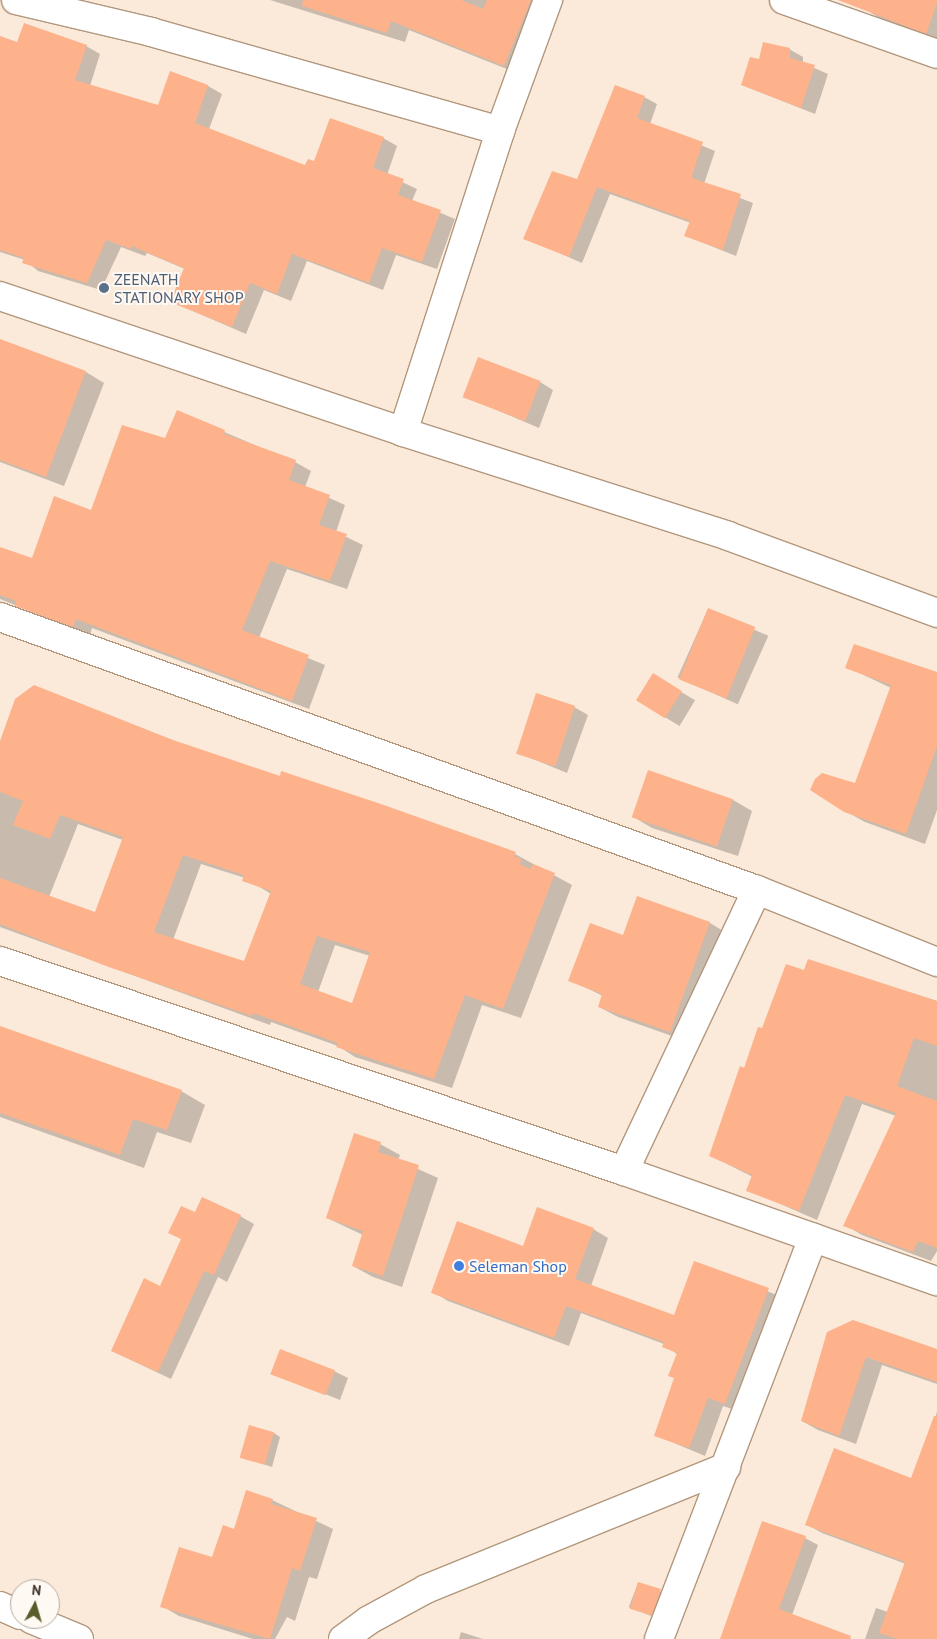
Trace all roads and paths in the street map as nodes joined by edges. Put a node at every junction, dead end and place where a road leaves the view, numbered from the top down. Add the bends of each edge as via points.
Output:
1 (16, 0) edge
2 (548, 0) edge
3 (784, 0) edge
4 (937, 54) edge
5 (500, 131) junction
6 (0, 296) edge
7 (403, 432) junction
8 (937, 613) edge
9 (0, 617) edge
10 (757, 890) junction
11 (0, 961) edge
12 (937, 962) edge
13 (624, 1171) junction
14 (813, 1237) junction
15 (937, 1281) edge
16 (726, 1467) junction
17 (55, 1629) edge
18 (79, 1639) edge
19 (343, 1639) edge
20 (659, 1639) edge

1 - 5 street via 151,32
2 - 5 street
3 - 4 street
5 - 7 street
6 - 7 street
7 - 8 street via 728,536
9 - 10 street
10 - 12 street
10 - 13 street
11 - 13 street
13 - 14 street
14 - 15 street
14 - 16 street
16 - 19 street via 426,1589 369,1620
16 - 20 street
17 - 18 street

